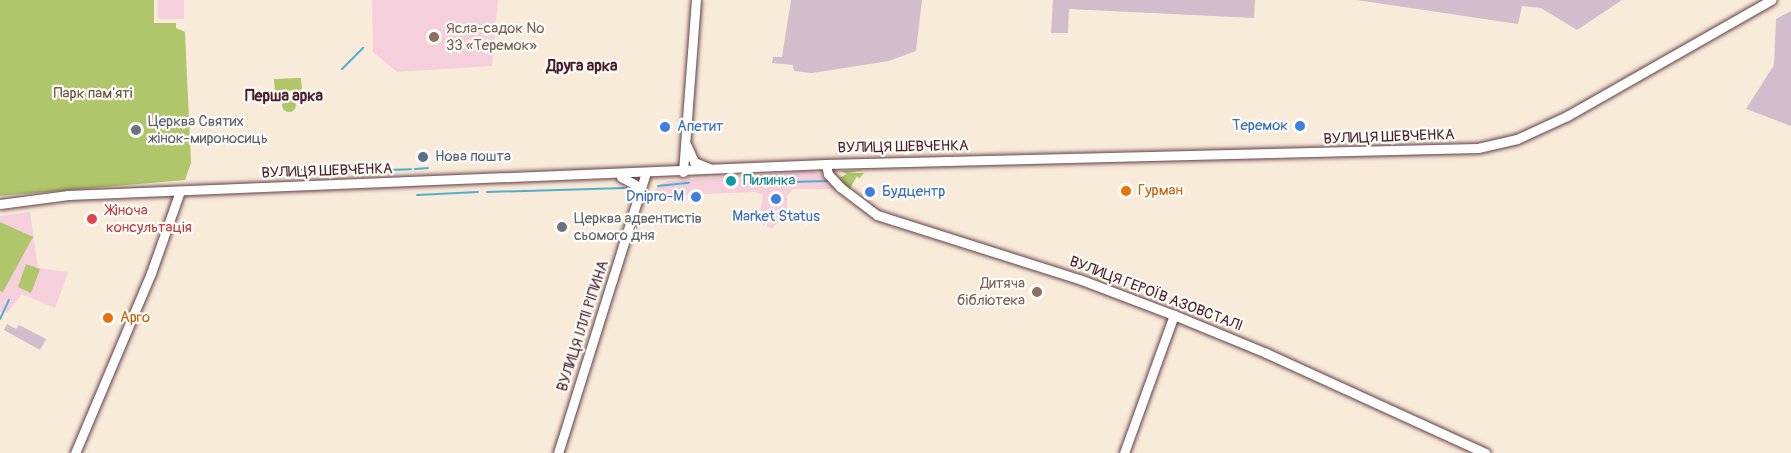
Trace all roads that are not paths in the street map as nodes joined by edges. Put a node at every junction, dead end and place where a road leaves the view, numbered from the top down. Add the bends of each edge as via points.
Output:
1 (696, 0) edge
2 (1771, 0) edge
3 (686, 136) junction
4 (826, 164) junction
5 (718, 170) junction
6 (683, 172) junction
7 (646, 173) junction
8 (613, 175) junction
9 (180, 191) junction
10 (0, 204) edge
11 (637, 204) junction
12 (1174, 315) junction
13 (75, 453) edge
14 (558, 453) edge
15 (1124, 453) edge
16 (1485, 453) edge

1 - 3 main road
2 - 4 main road, ВУЛИЦЯ ШЕВЧЕНКА via 1567,116 1517,139 1478,148
3 - 5 main road via 694,162
3 - 6 main road
4 - 5 main road, ВУЛИЦЯ ШЕВЧЕНКА
4 - 12 main road, ВУЛИЦЯ ГЕРОЇВ АЗОВСТАЛІ via 833,180 857,203 877,215 1079,279
5 - 6 main road, ВУЛИЦЯ ШЕВЧЕНКА
6 - 7 main road, ВУЛИЦЯ ШЕВЧЕНКА
7 - 8 main road, ВУЛИЦЯ ШЕВЧЕНКА
7 - 11 main road, ВУЛИЦЯ ІЛЛІ РІПИНА
8 - 9 main road, ВУЛИЦЯ ШЕВЧЕНКА
8 - 11 main road via 634,184
9 - 10 main road, ВУЛИЦЯ ШЕВЧЕНКА via 69,195
9 - 13 main road via 151,273
11 - 14 main road, ВУЛИЦЯ ІЛЛІ РІПИНА
12 - 15 main road
12 - 16 main road, ВУЛИЦЯ ГЕРОЇВ АЗОВСТАЛІ via 1266,352

